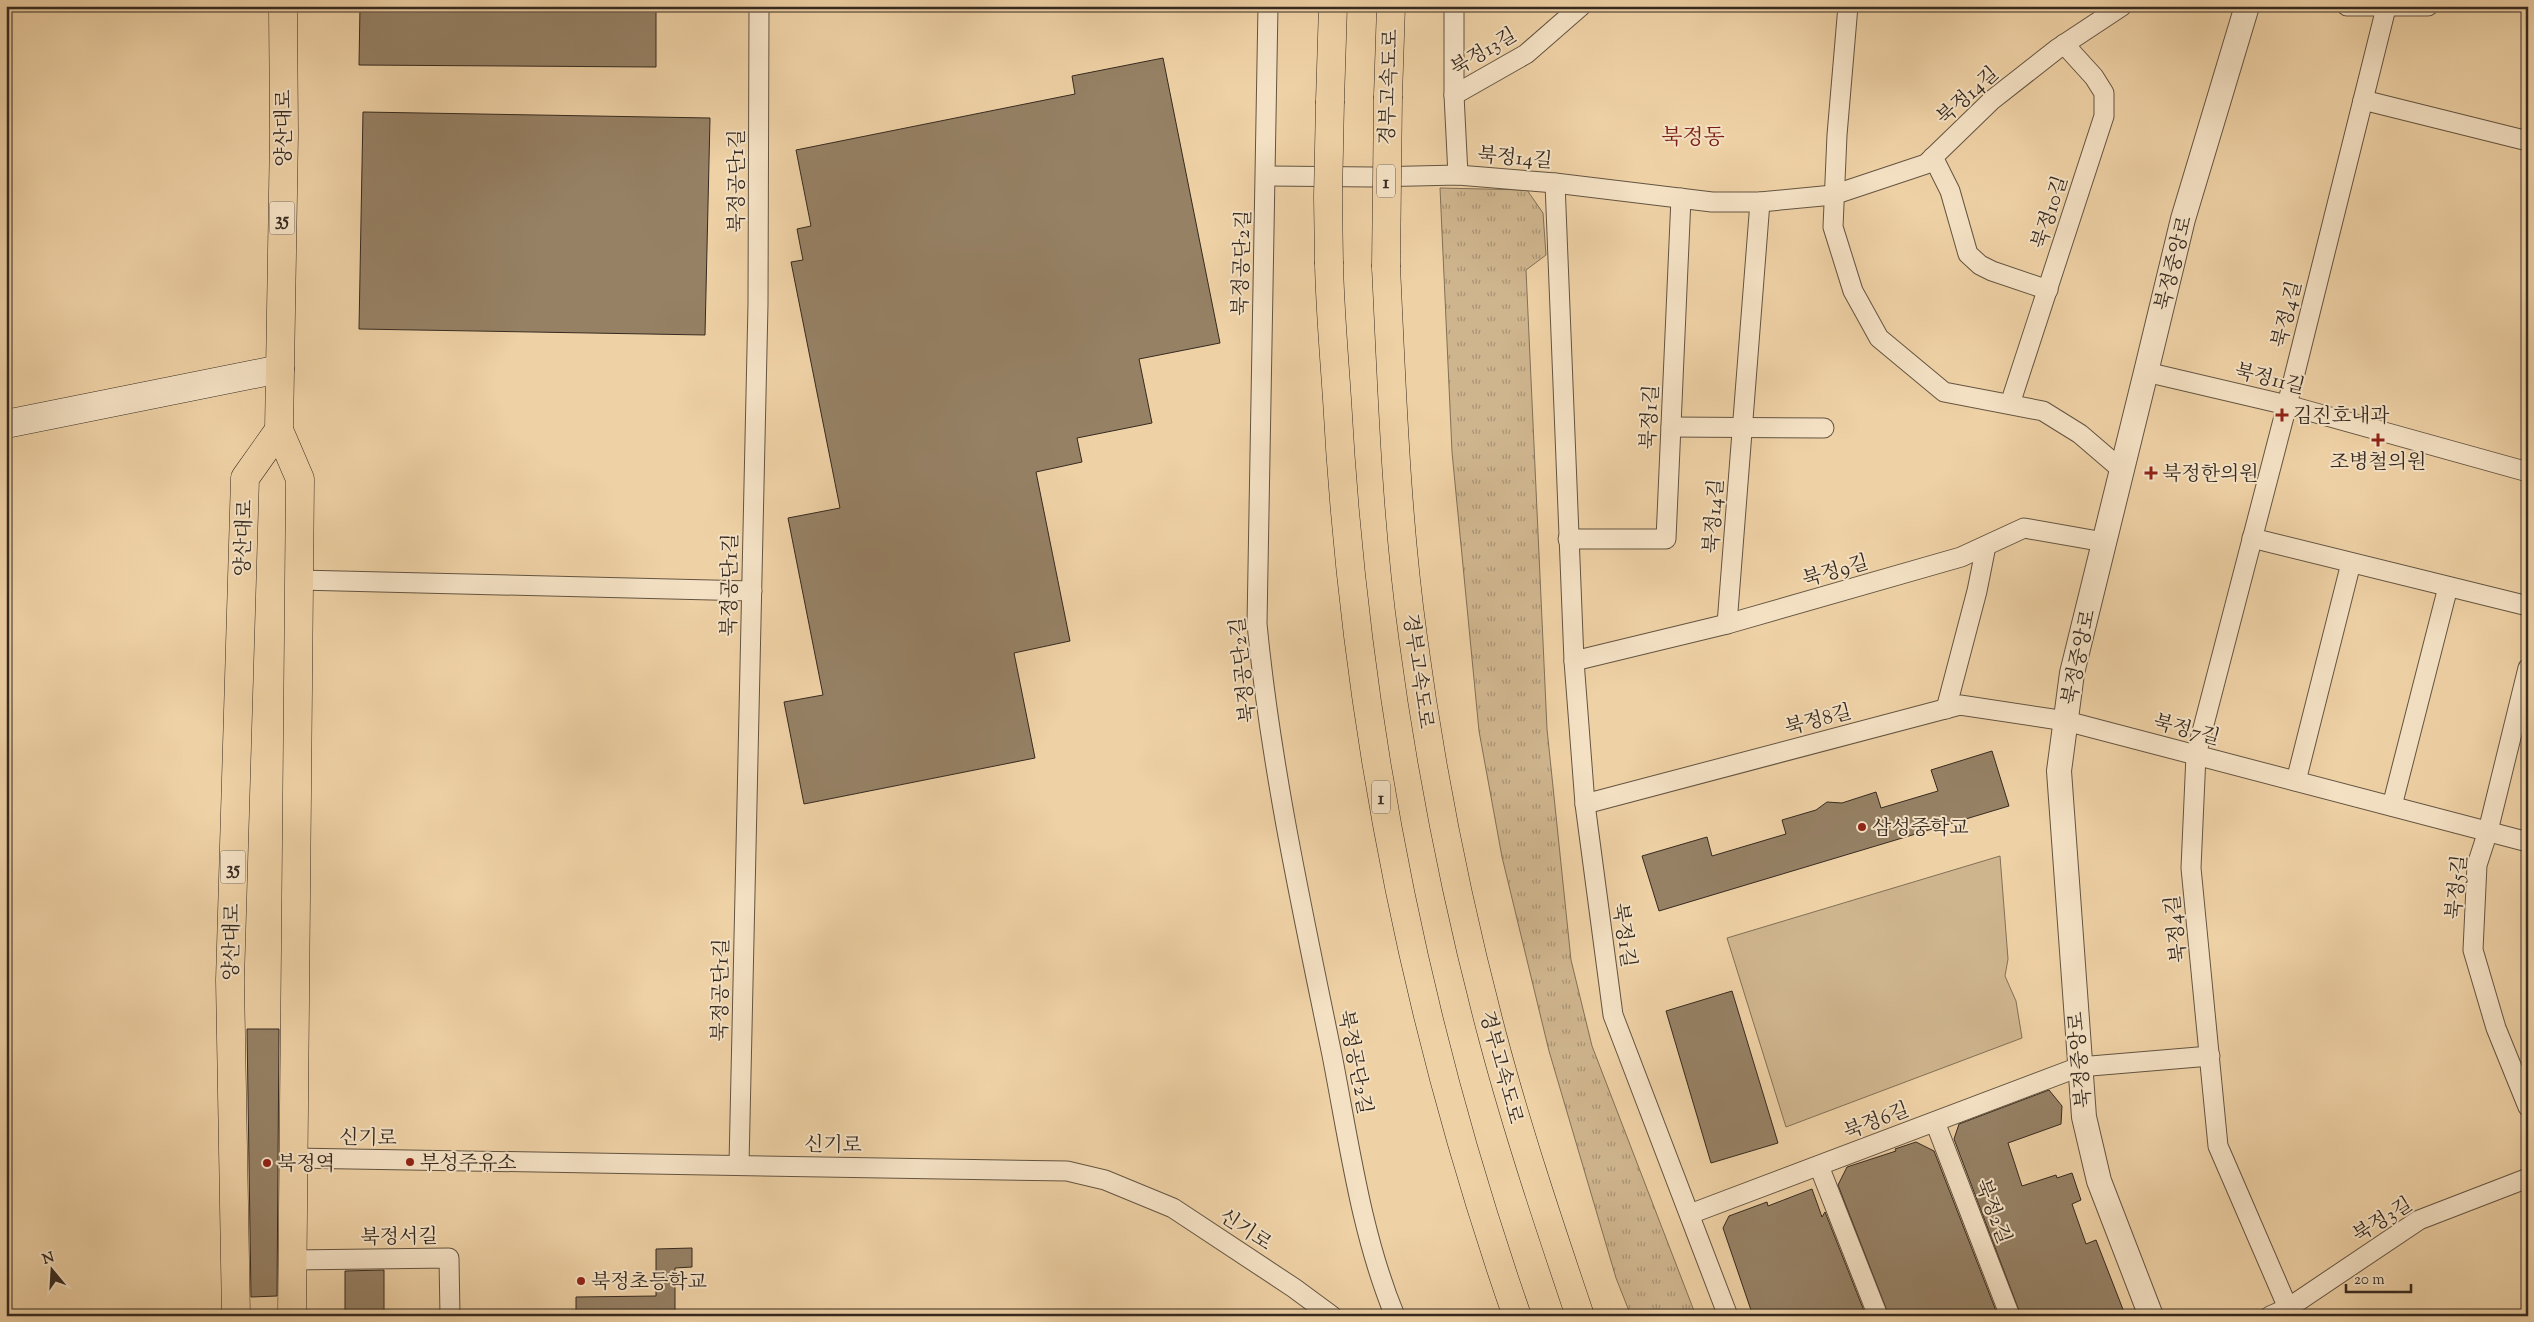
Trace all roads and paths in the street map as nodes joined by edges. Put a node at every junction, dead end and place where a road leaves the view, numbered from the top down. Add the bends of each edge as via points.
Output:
1 (283, 6) edge
2 (759, 6) edge
3 (1268, 6) edge
4 (1333, 6) edge
5 (1391, 6) edge
6 (1454, 6) edge
7 (1581, 6) edge
8 (1848, 6) edge
9 (2122, 6) edge
10 (2246, 6) edge
11 (2347, 6) edge
12 (2428, 6) edge
13 (2386, 8) junction
14 (2064, 44) junction
15 (1454, 96) junction
16 (2363, 100) junction
17 (2528, 141) edge
18 (1934, 157) junction
19 (1458, 175) junction
20 (1266, 176) junction
21 (1555, 183) junction
22 (1833, 195) junction
23 (1681, 198) junction
24 (1760, 202) junction
25 (2048, 290) junction
26 (280, 369) junction
27 (2146, 372) junction
28 (2010, 404) junction
29 (2287, 405) junction
30 (6, 424) edge
31 (1671, 427) junction
32 (1742, 427) junction
33 (1824, 428) dead end
34 (279, 430) junction
35 (2122, 470) junction
36 (2528, 472) edge
37 (2252, 538) junction
38 (1568, 539) junction
39 (2104, 542) junction
40 (1986, 546) junction
41 (2351, 563) junction
42 (299, 580) junction
43 (2448, 586) junction
44 (752, 591) junction
45 (2528, 606) edge
46 (1727, 624) junction
47 (1574, 661) junction
48 (2528, 668) edge
49 (1946, 709) junction
50 (2066, 721) junction
51 (2196, 755) junction
52 (2296, 781) junction
53 (1585, 804) junction
54 (2392, 806) junction
55 (2488, 831) junction
56 (2528, 842) edge
57 (2210, 1056) junction
58 (2079, 1067) junction
59 (2528, 1107) edge
60 (1935, 1122) junction
61 (292, 1158) junction
62 (739, 1165) junction
63 (1819, 1166) junction
64 (2528, 1178) edge
65 (1690, 1214) junction
66 (292, 1260) junction
67 (2288, 1308) junction
68 (236, 1316) edge
69 (292, 1316) edge
70 (450, 1316) edge
71 (1332, 1316) edge
72 (1395, 1316) edge
73 (1517, 1316) edge
74 (1580, 1316) edge
75 (1728, 1316) edge
76 (1878, 1316) edge
77 (2010, 1316) edge
78 (2151, 1316) edge
79 (2270, 1316) edge

1 - 26 main road, 양산대로 / 35
2 - 44 street, 북정공단1길 via 758,304
3 - 20 street, 북정공단2길
4 - 73 main road, 1, bridge via 1329,264 1348,567 1372,750 1426,1013 1477,1198
5 - 74 main road, 경부고속도로 / 1, bridge via 1386,267 1391,372 1413,635 1432,760 1460,900 1493,1038 1536,1187
6 - 15 street, 북정13길
7 - 15 street, 북정13길 via 1526,54
8 - 22 street
9 - 14 street, 북정14길
10 - 27 street, 북정중앙로 via 2183,219
11 - 13 street
12 - 13 street
13 - 16 street, 북정4길
14 - 18 street, 북정14길 via 1992,100
14 - 25 street, 북정10길 via 2094,76 2104,93 2104,116
15 - 19 street, 북정13길
16 - 17 street
16 - 29 street, 북정4길
18 - 22 street, 북정14길 via 1926,164
18 - 25 street via 1950,191 1968,254 1992,271
19 - 20 street, 북정14길
19 - 21 street, 북정14길
20 - 72 street, 북정공단2길 via 1259,447 1257,624 1260,656 1284,809 1355,1171 1378,1271
21 - 23 street, 북정14길
21 - 38 street, 북정1길
22 - 24 street, 북정14길
22 - 28 street via 1834,227 1852,291 1879,338 1944,392
23 - 24 street, 북정14길
23 - 31 street, 북정1길
24 - 32 street, 북정14길
25 - 28 street, 북정10길
26 - 30 main road
26 - 34 main road, 양산대로 / 35
27 - 29 street, 북정11길
27 - 35 street, 북정중앙로
28 - 35 street via 2043,411 2080,434
29 - 36 street, 북정11길
29 - 37 street, 북정4길
31 - 32 street
31 - 38 street, 북정1길 via 1666,539
32 - 33 street
32 - 46 street, 북정14길
34 - 42 main road, 양산대로 / 35 via 300,479
34 - 68 main road, 양산대로 / 35 via 245,478 230,980
35 - 39 street, 북정중앙로
37 - 41 street
37 - 51 street, 북정4길
38 - 47 street, 북정1길
39 - 40 street, 북정9길 via 2024,528
39 - 50 street, 북정중앙로 via 2072,673
40 - 46 street, 북정9길 via 1961,557
40 - 49 street
41 - 43 street
41 - 52 street
42 - 44 street
42 - 61 main road, 양산대로 / 35
43 - 45 street
43 - 54 street
44 - 62 street, 북정공단1길
46 - 47 street, 북정9길
47 - 53 street, 북정1길
48 - 55 street, 북정5길
49 - 50 street, 북정8길 via 1960,705
49 - 53 street, 북정8길
50 - 51 street, 북정7길
50 - 58 street, 북정중앙로 via 2060,771
51 - 52 street, 북정7길
51 - 57 street, 북정4길 via 2192,868
52 - 54 street, 북정7길
53 - 65 street, 북정1길 via 1613,1015
54 - 55 street, 북정7길
55 - 56 street, 북정7길
55 - 59 street, 북정5길 via 2477,865 2473,950 2496,1028
57 - 58 street, 북정6길
57 - 67 street, 북정4길 via 2218,1146
58 - 60 street, 북정6길
58 - 78 street, 북정중앙로 via 2090,1152
60 - 63 street, 북정6길
60 - 77 street, 북정2길
61 - 62 street, 신기로
61 - 66 main road, 양산대로 / 35
62 - 71 street, 신기로 via 1067,1171 1105,1180 1173,1208
63 - 65 street, 북정6길
63 - 76 street
64 - 67 street, 북정3길 via 2419,1220
65 - 75 street, 북정1길
66 - 69 main road, 양산대로 / 35
66 - 70 street, 북정서길 via 449,1258
67 - 79 street, 북정3길

